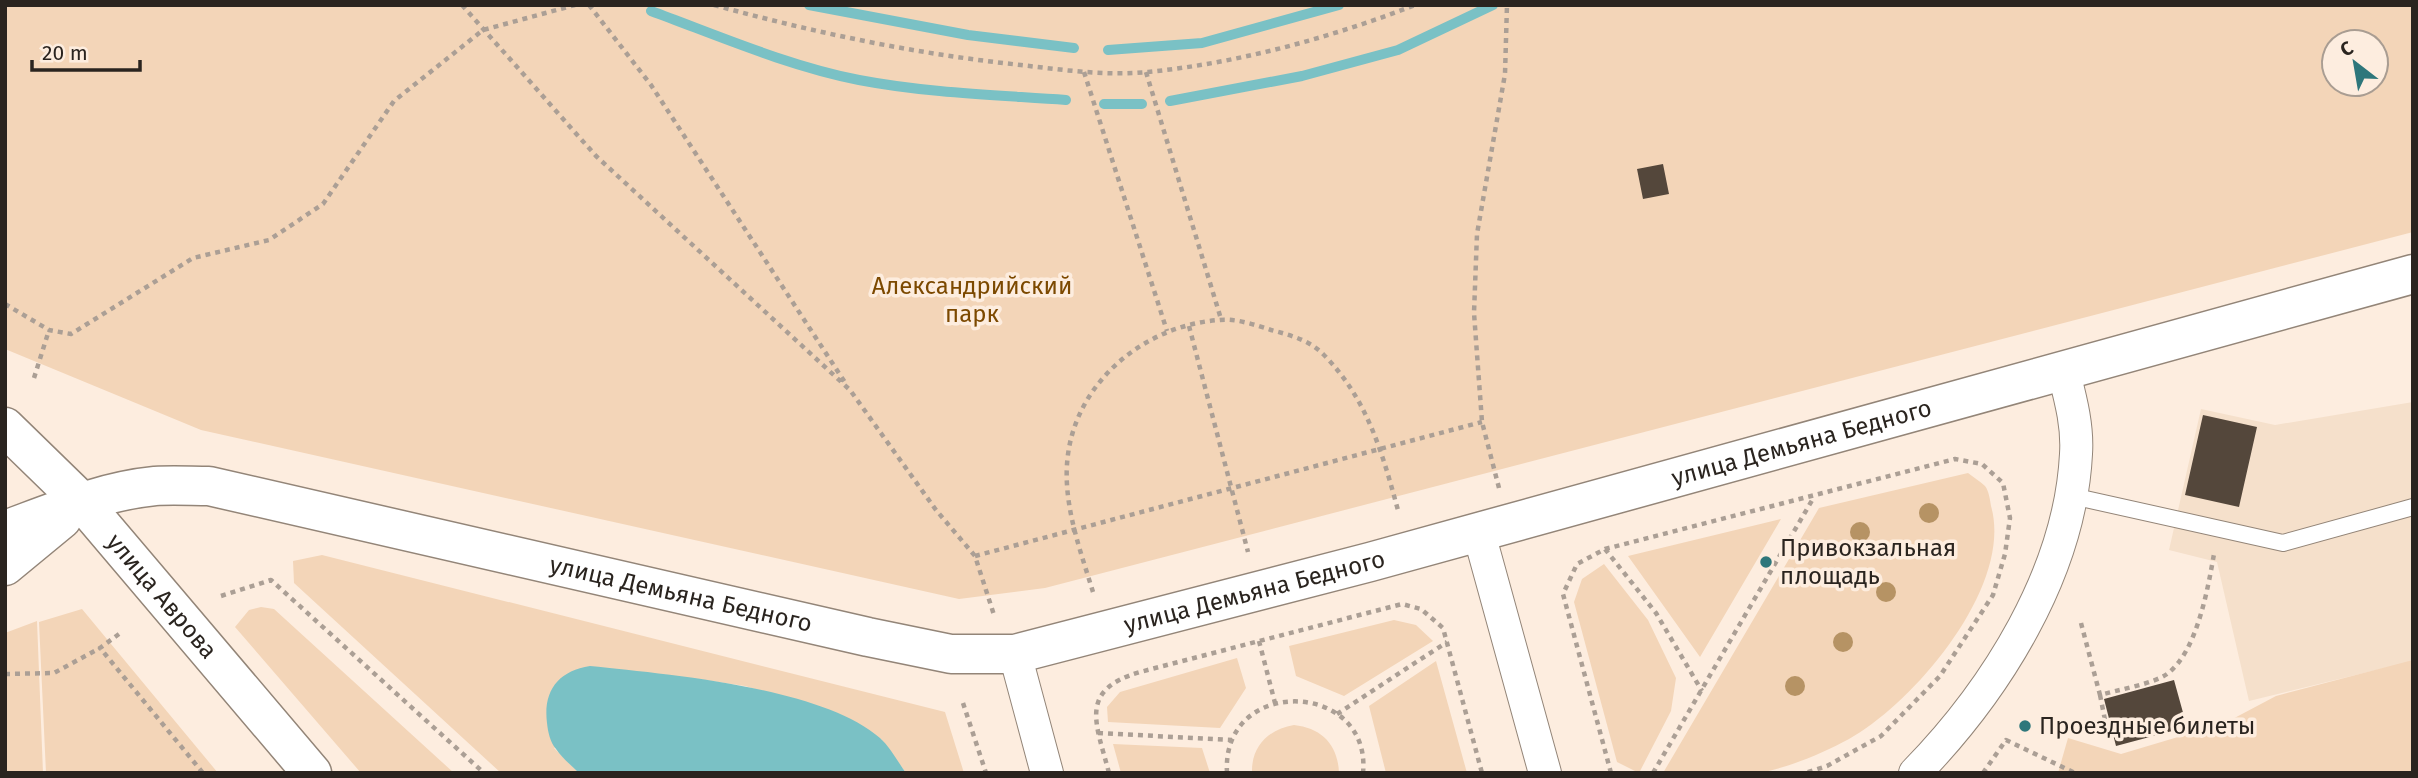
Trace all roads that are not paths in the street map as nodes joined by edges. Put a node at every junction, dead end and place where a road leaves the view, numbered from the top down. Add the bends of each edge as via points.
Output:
1 (2413, 274) edge
2 (2063, 369) junction
3 (5, 428) edge
4 (2072, 496) junction
5 (82, 502) junction
6 (2413, 507) edge
7 (5, 530) edge
8 (1478, 530) junction
9 (5, 566) edge
10 (1015, 654) junction
11 (1915, 772) edge
12 (312, 773) edge
13 (1047, 773) edge
14 (1545, 773) edge

1 - 2 street, улица Демьяна Бедного
2 - 4 street via 2075,418
2 - 8 street, улица Демьяна Бедного
3 - 5 street, улица Аврова
4 - 6 lane via 2283,543
4 - 11 street via 2048,573 2014,642 1972,708
5 - 7 street, улица Демьяна Бедного
5 - 9 street
5 - 10 street, улица Демьяна Бедного via 156,486 209,486 868,637 951,654
5 - 12 street, улица Аврова
8 - 10 street, улица Демьяна Бедного
8 - 14 street
10 - 13 street

